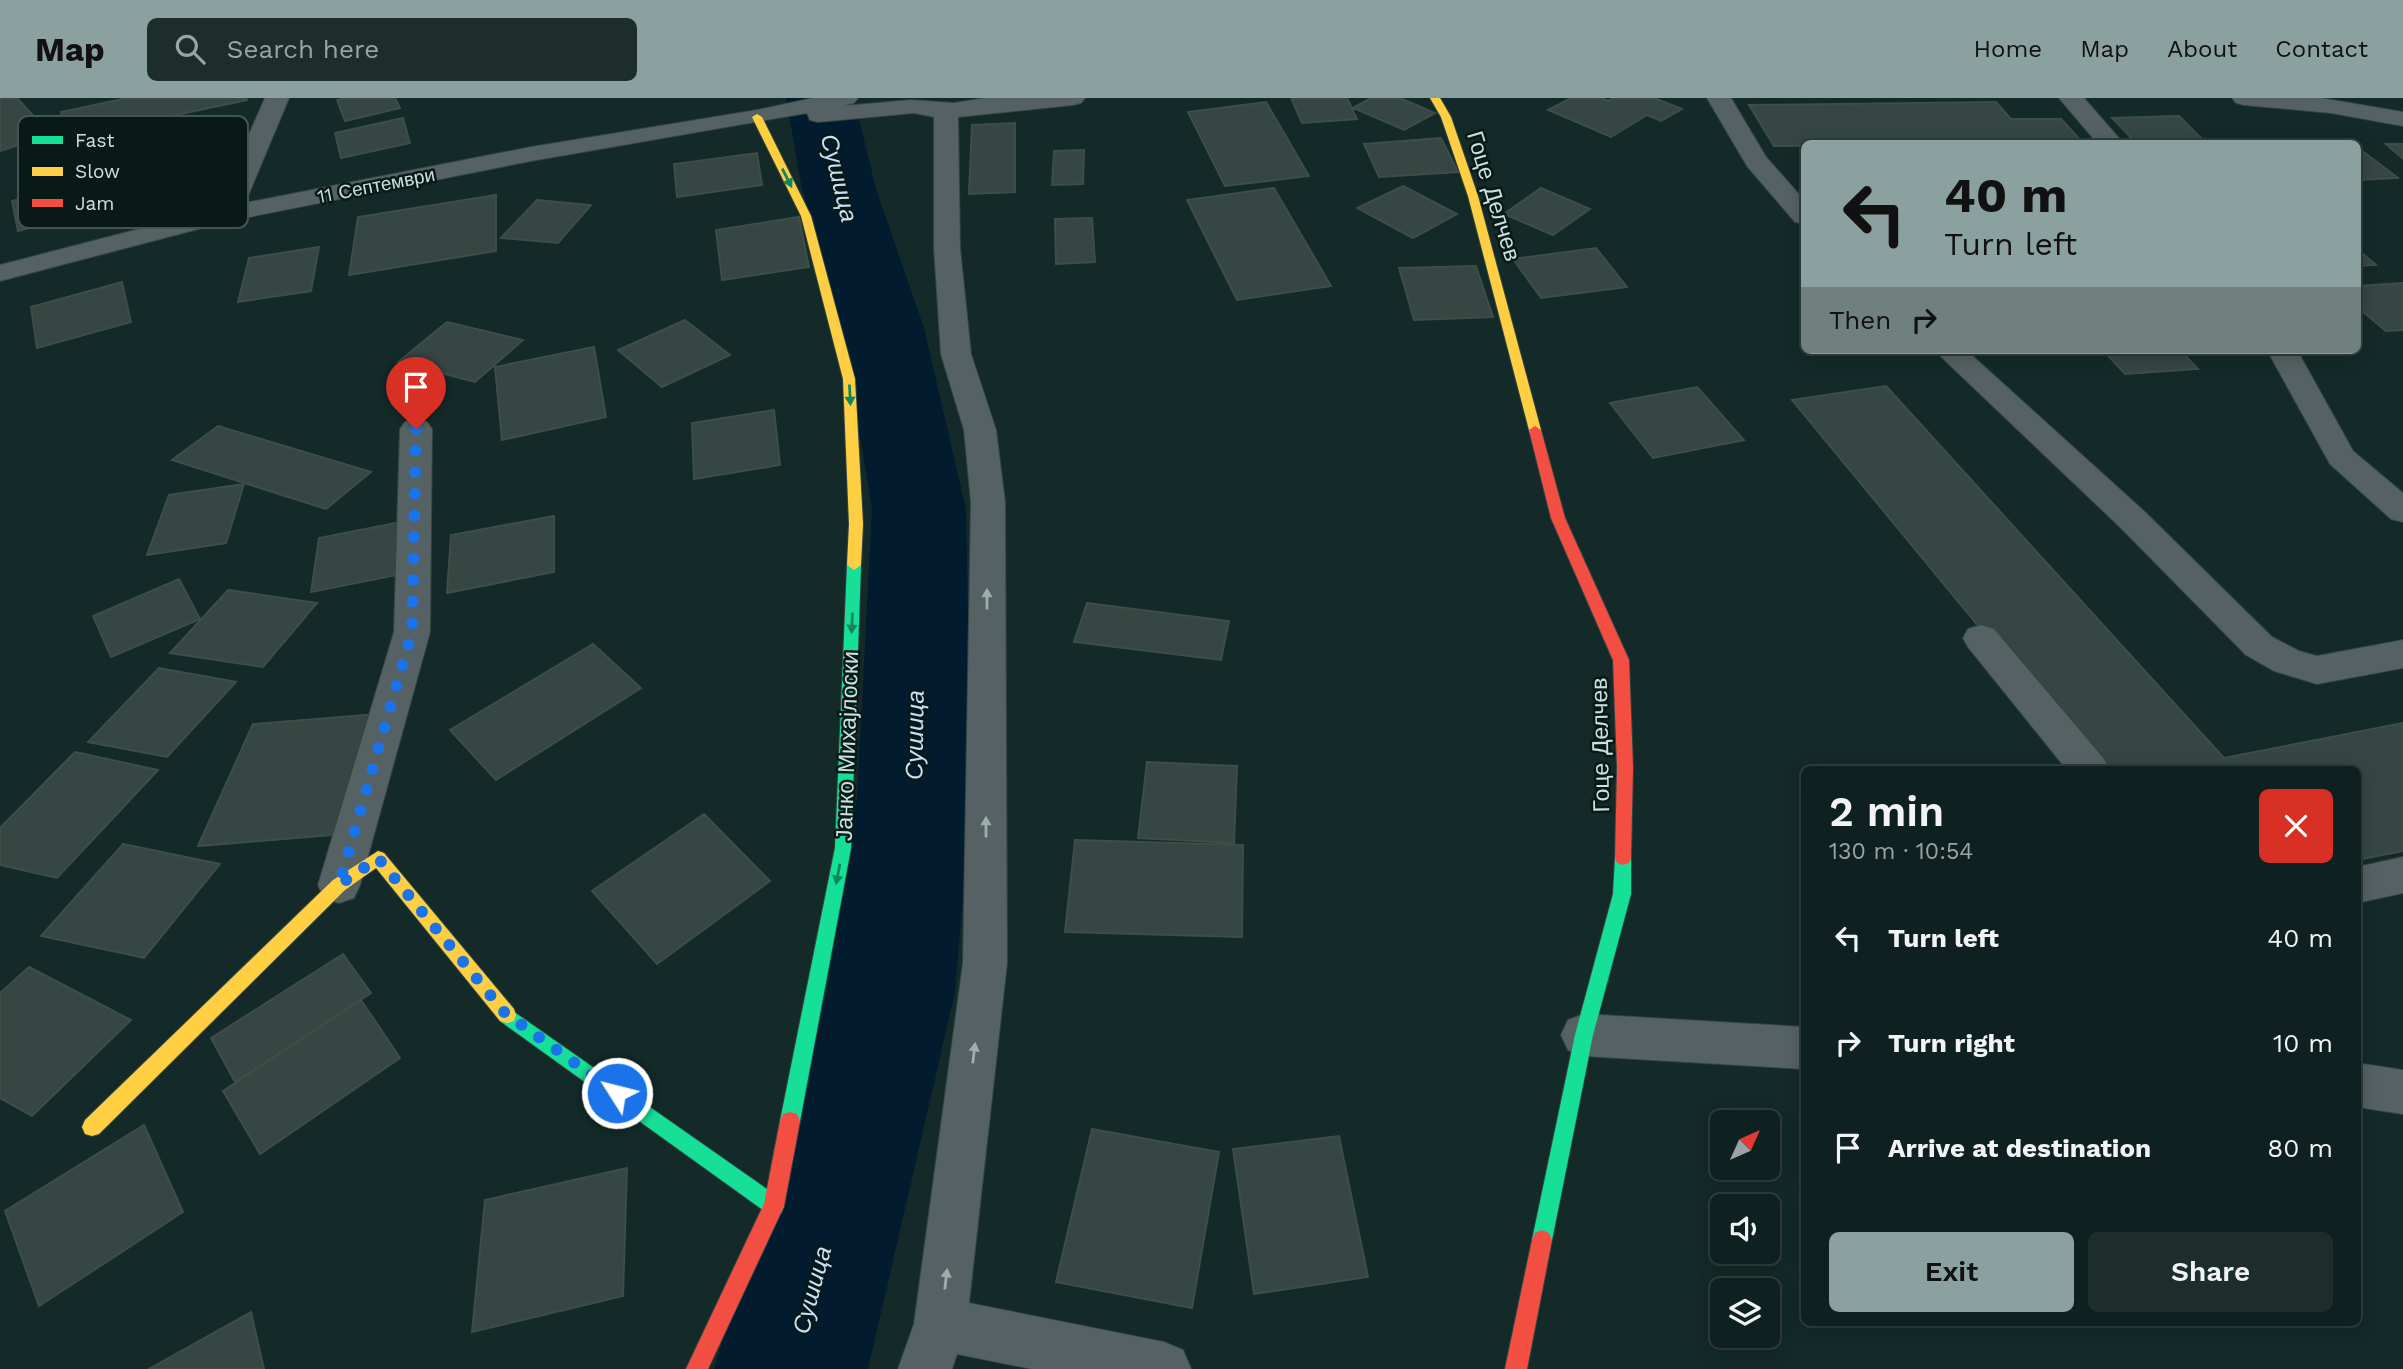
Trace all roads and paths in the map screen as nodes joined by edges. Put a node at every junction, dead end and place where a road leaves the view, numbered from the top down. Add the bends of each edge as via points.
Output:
1 (277, 98) edge
2 (846, 98) edge
3 (1007, 98) edge
4 (1073, 98) edge
5 (1435, 98) edge
6 (1719, 98) edge
7 (2071, 98) edge
8 (2244, 98) edge
9 (918, 106) edge
10 (984, 108) junction
11 (772, 115) junction
12 (2403, 119) edge
13 (2108, 140) edge
14 (248, 165) edge
15 (248, 210) edge
16 (1801, 213) edge
17 (173, 228) edge
18 (0, 273) edge
19 (1953, 354) edge
20 (2284, 354) edge
21 (416, 429) dead end
22 (2403, 511) edge
23 (1981, 638) dead end
24 (2403, 654) edge
25 (2087, 766) edge
26 (2403, 875) edge
27 (2361, 884) edge
28 (339, 885) junction
29 (1584, 1035) junction
30 (1801, 1048) edge
31 (2361, 1086) edge
32 (2403, 1092) edge
33 (92, 1127) dead end
34 (774, 1206) junction
35 (932, 1347) edge
36 (696, 1369) edge
37 (1164, 1369) edge
38 (1516, 1369) edge

1 - 14 street
2 - 11 street, 11 Септември
3 - 10 street
4 - 10 street
5 - 29 street, Гоце Делчев via 1473,197 1558,518 1621,660 1625,767 1622,894
6 - 16 street via 1756,162
7 - 13 street
8 - 12 street
9 - 10 street, 11 Септември
9 - 11 street, 11 Септември
35 -> 9 street via 986,949 988,502 980,430 956,354 947,247
11 - 15 street, 11 Септември via 531,154
11 -> 34 street, Јанко Михајлоски via 806,216 849,379 856,524 843,848
17 - 18 street, 11 Септември
19 - 24 street via 2133,520 2259,646 2317,670
20 - 22 street via 2341,457
21 - 28 street via 412,632
23 - 25 street
26 - 27 street
28 - 33 street
28 - 34 street via 378,858 505,1013
29 - 30 street
29 - 38 street, Гоце Делчев
31 - 32 street
34 - 36 street, Јанко Михајлоски
35 - 37 street

